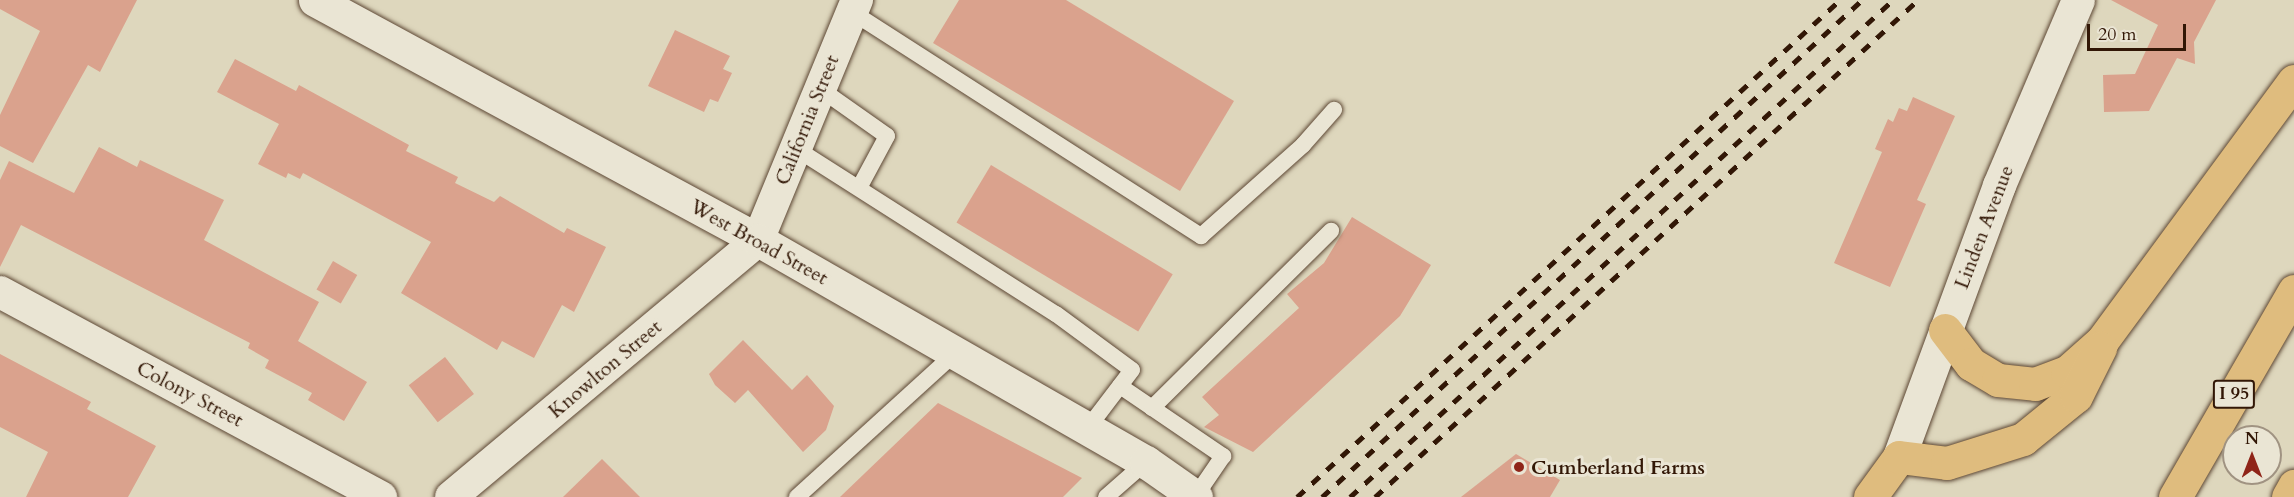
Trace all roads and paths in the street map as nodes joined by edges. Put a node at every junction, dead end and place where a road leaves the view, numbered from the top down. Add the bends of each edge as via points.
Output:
1 (315, 0) edge
2 (2078, 0) edge
3 (855, 6) edge
4 (2294, 81) edge
5 (819, 88) junction
6 (1334, 110) dead end
7 (795, 147) junction
8 (859, 188) junction
9 (1331, 231) dead end
10 (758, 240) junction
11 (2294, 291) edge
12 (0, 292) edge
13 (1945, 330) junction
14 (2102, 341) junction
15 (955, 353) junction
16 (1120, 386) junction
17 (1152, 408) junction
18 (1087, 429) junction
19 (1899, 457) junction
20 (1146, 462) junction
21 (2294, 486) edge
22 (381, 497) edge
23 (451, 497) edge
24 (796, 497) edge
25 (1106, 497) edge
26 (1195, 497) edge
27 (1870, 497) edge
28 (1897, 497) edge
29 (2175, 497) edge
30 (2288, 497) edge

1 - 10 main road, West Broad Street
2 - 13 main road, Linden Avenue
3 - 5 street, California Street
3 - 6 lane via 1201,236 1303,145
4 - 14 main road
5 - 7 street, California Street
5 - 8 lane via 887,136
7 - 8 lane
7 - 10 street, California Street
8 - 16 lane via 1056,314 1132,370
9 - 17 lane
10 - 15 main road, West Broad Street
10 - 23 street, Knowlton Street
11 - 29 main road, I 95
12 - 22 street, Colony Street
13 - 14 main road via 1971,364 2016,384 2057,378
13 - 19 main road, Linden Avenue
14 - 19 main road via 2094,369 2076,396 2023,439 1947,464
15 - 18 main road, West Broad Street
15 - 24 lane
16 - 17 lane
16 - 18 lane
17 - 26 lane via 1223,456
18 - 20 main road, West Broad Street
19 - 27 main road, Linden Avenue
19 - 28 main road, Linden Avenue
20 - 25 lane
20 - 26 main road, West Broad Street
21 - 30 main road

